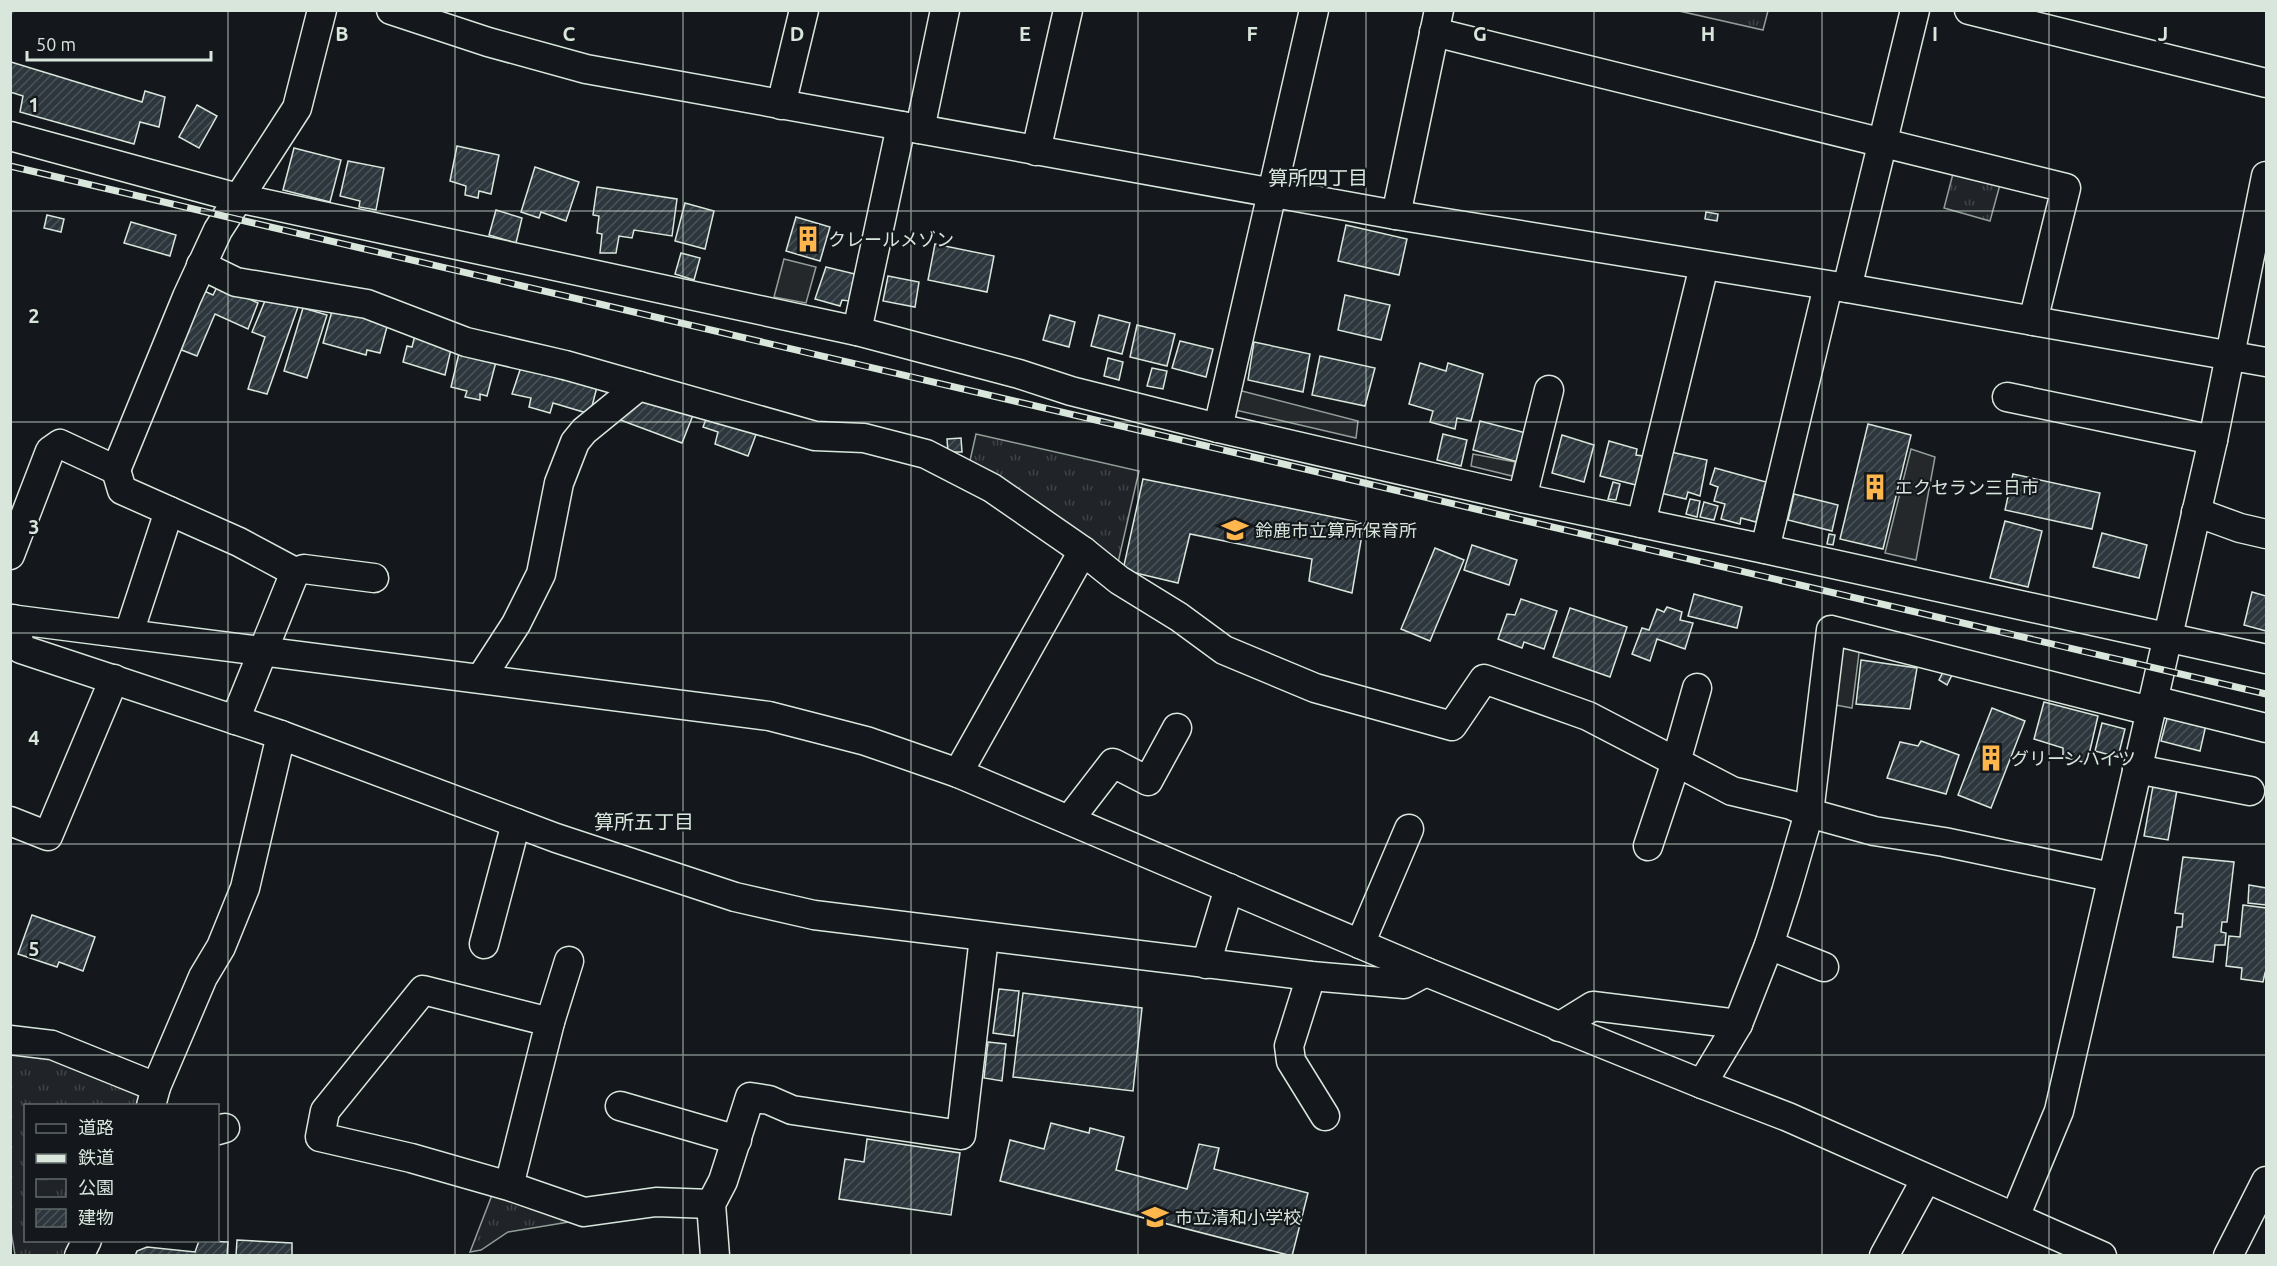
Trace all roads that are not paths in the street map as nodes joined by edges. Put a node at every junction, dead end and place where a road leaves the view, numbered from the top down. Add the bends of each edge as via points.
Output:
1 (322, 10) edge
2 (391, 10) edge
3 (804, 10) edge
4 (945, 10) edge
5 (1068, 10) edge
6 (1314, 10) edge
7 (1915, 10) edge
8 (1970, 10) edge
9 (1437, 21) edge
10 (2266, 83) edge
11 (781, 105) junction
12 (910, 128) junction
13 (10, 136) edge
14 (1883, 143) junction
15 (1036, 151) junction
16 (2266, 176) edge
17 (1271, 193) junction
18 (238, 198) junction
19 (1396, 215) junction
20 (201, 265) junction
21 (1704, 266) junction
22 (1838, 287) junction
23 (2033, 321) junction
24 (857, 331) junction
25 (2229, 356) junction
26 (2266, 362) edge
27 (639, 386) junction
28 (1549, 390) dead end
29 (2007, 397) dead end
30 (1218, 428) junction
31 (2213, 440) junction
32 (116, 470) junction
33 (1522, 498) junction
34 (169, 511) junction
35 (2196, 512) junction
36 (1641, 523) junction
37 (2266, 534) edge
38 (1765, 549) junction
39 (1083, 551) junction
40 (10, 555) edge
41 (295, 572) junction
42 (375, 578) dead end
43 (12, 619) edge
44 (129, 633) junction
45 (2168, 636) junction
46 (262, 651) junction
47 (2266, 659) edge
48 (481, 678) junction
49 (114, 679) junction
50 (1697, 688) dead end
51 (2152, 706) junction
52 (235, 720) junction
53 (1177, 728) dead end
54 (2266, 728) edge
55 (281, 735) junction
56 (1676, 762) junction
57 (2137, 769) junction
58 (958, 772) junction
59 (2250, 791) dead end
60 (1809, 813) junction
61 (1069, 820) junction
62 (10, 821) edge
63 (516, 823) junction
64 (1409, 829) dead end
65 (1648, 846) dead end
66 (2111, 877) junction
67 (1229, 888) junction
68 (984, 938) junction
69 (484, 944) dead end
70 (1360, 944) junction
71 (1769, 945) junction
72 (569, 961) dead end
73 (1206, 964) junction
74 (1824, 967) dead end
75 (1426, 972) junction
76 (1311, 976) junction
77 (550, 1022) junction
78 (1738, 1024) junction
79 (1559, 1027) junction
80 (10, 1040) edge
81 (1702, 1084) junction
82 (154, 1096) edge
83 (620, 1106) dead end
84 (1325, 1116) dead end
85 (737, 1140) junction
86 (1926, 1179) junction
87 (2266, 1181) edge
88 (509, 1186) junction
89 (711, 1204) junction
90 (2015, 1217) junction
91 (86, 1242) edge
92 (2085, 1252) edge
93 (79, 1256) edge
94 (715, 1256) edge
95 (1884, 1256) edge
96 (2228, 1256) edge

1 - 18 street via 297,108
2 - 11 street via 586,69
3 - 11 street
4 - 12 street
5 - 15 street
6 - 17 street
7 - 14 street
8 - 10 street
9 - 14 street
9 - 19 street
11 - 12 street
12 - 15 street
12 - 24 street
13 - 18 street
14 - 22 street
14 - 23 street via 2066,188
15 - 17 street
16 - 25 street
17 - 19 street
17 - 30 street
18 - 20 street
18 - 24 street
19 - 21 street
20 - 27 street via 236,282 367,304 466,342
20 - 32 street
21 - 22 street
21 - 36 street
22 - 23 street
22 - 38 street
23 - 25 street
24 - 30 street
25 - 26 street
25 - 31 street
27 - 39 street via 815,436 864,438 926,454 992,488
27 - 48 street via 575,442 559,483 541,574 516,624
28 - 33 street
29 - 31 street
30 - 33 street
31 - 35 street
32 - 34 street via 122,490
32 - 40 street via 60,444 50,451
33 - 36 street
34 - 41 street
34 - 44 street
35 - 37 street
35 - 45 street
36 - 38 street
38 - 45 street via 2135,632
39 - 56 street via 1119,580 1224,650 1315,688 1452,726 1485,679 1588,716
39 - 58 street
41 - 42 street via 304,569
41 - 46 street
43 - 44 street
43 - 49 street via 21,649
44 - 46 street
45 - 47 street
45 - 51 street
46 - 48 street
46 - 52 street
48 - 58 street via 769,716 866,741
49 - 52 street
49 - 62 street via 48,836
50 - 56 street
51 - 54 street
51 - 57 street
51 - 60 street via 1831,630
52 - 55 street
53 - 61 street via 1148,781 1113,763
55 - 63 street
55 - 82 street via 237,911 203,977
56 - 60 street via 1732,791
56 - 65 street
57 - 59 street
57 - 66 street
58 - 61 street
60 - 66 street via 1874,831
60 - 71 street
61 - 67 street
63 - 68 street via 735,897 814,915
63 - 69 street
64 - 70 street
66 - 90 street via 2059,1111
67 - 70 street
67 - 73 street
68 - 73 street
68 - 85 street via 961,1135 792,1110 750,1097
70 - 75 street
71 - 74 street
71 - 78 street
72 - 77 street
73 - 76 street
75 - 76 street via 1404,984
75 - 79 street
76 - 84 street via 1289,1046 1291,1061
77 - 88 street
77 - 88 street via 423,990 325,1112 320,1137
78 - 79 street via 1593,1006
78 - 81 street
79 - 81 street
80 - 82 street via 52,1045
81 - 86 street via 1788,1117
83 - 85 street
85 - 89 street
86 - 90 street
86 - 95 street
87 - 96 street
88 - 89 street via 584,1212 656,1202
89 - 94 street
90 - 92 street
91 - 93 street

